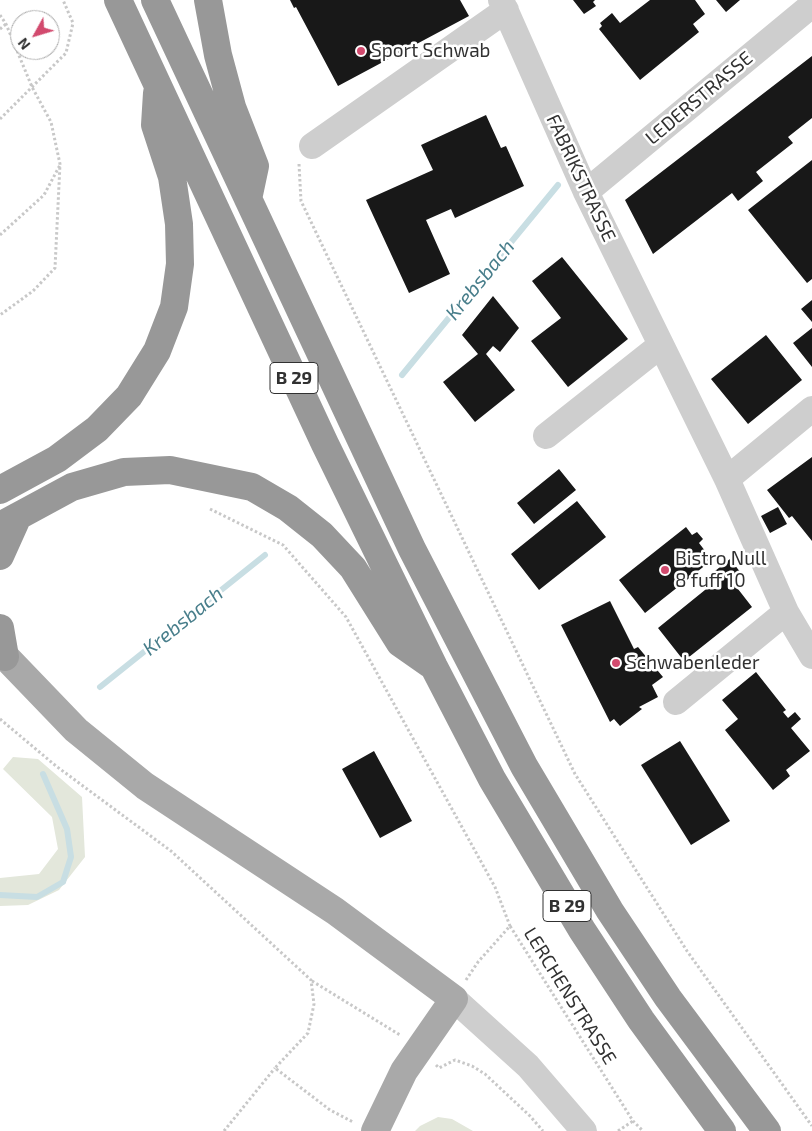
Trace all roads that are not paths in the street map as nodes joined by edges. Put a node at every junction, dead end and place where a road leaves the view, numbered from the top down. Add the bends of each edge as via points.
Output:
1 (118, 0) edge
2 (155, 0) edge
3 (208, 0) edge
4 (503, 5) edge
5 (812, 5) edge
6 (158, 87) junction
7 (312, 146) road end
8 (586, 192) junction
9 (248, 199) junction
10 (661, 345) junction
11 (812, 409) edge
12 (546, 436) dead end
13 (727, 480) junction
14 (0, 490) edge
15 (9, 521) edge
16 (0, 556) edge
17 (786, 612) junction
18 (0, 628) edge
19 (2, 654) edge
20 (812, 656) edge
21 (434, 667) junction
22 (676, 702) dead end
23 (454, 999) junction
24 (368, 1129) edge
25 (584, 1131) edge
26 (722, 1131) edge
27 (766, 1131) edge

1 - 6 highway, B 29
2 - 9 highway, B 29
3 - 9 highway via 232,106 255,166
4 - 7 street, FABRIKSTRASSE
4 - 8 street, FABRIKSTRASSE
5 - 8 street, LEDERSTRASSE
6 - 14 highway via 155,125 172,177 179,224 180,264 174,307 157,351 129,396 97,429 57,459
6 - 21 highway, B 29 via 325,444
8 - 10 street, FABRIKSTRASSE
9 - 27 highway, B 29 via 412,548 524,766 610,911 668,998
10 - 12 street
10 - 13 street, FABRIKSTRASSE
11 - 13 street
13 - 17 street, FABRIKSTRASSE
15 - 16 highway
15 - 21 highway via 72,488 124,472 170,470 252,487 288,508 322,535 353,568 400,643
17 - 20 street, FABRIKSTRASSE
17 - 22 street
18 - 19 highway
19 - 23 main road via 76,730 145,786 336,912
21 - 26 highway, B 29 via 492,779 582,930 641,1020
23 - 24 main road
23 - 25 street via 528,1066

